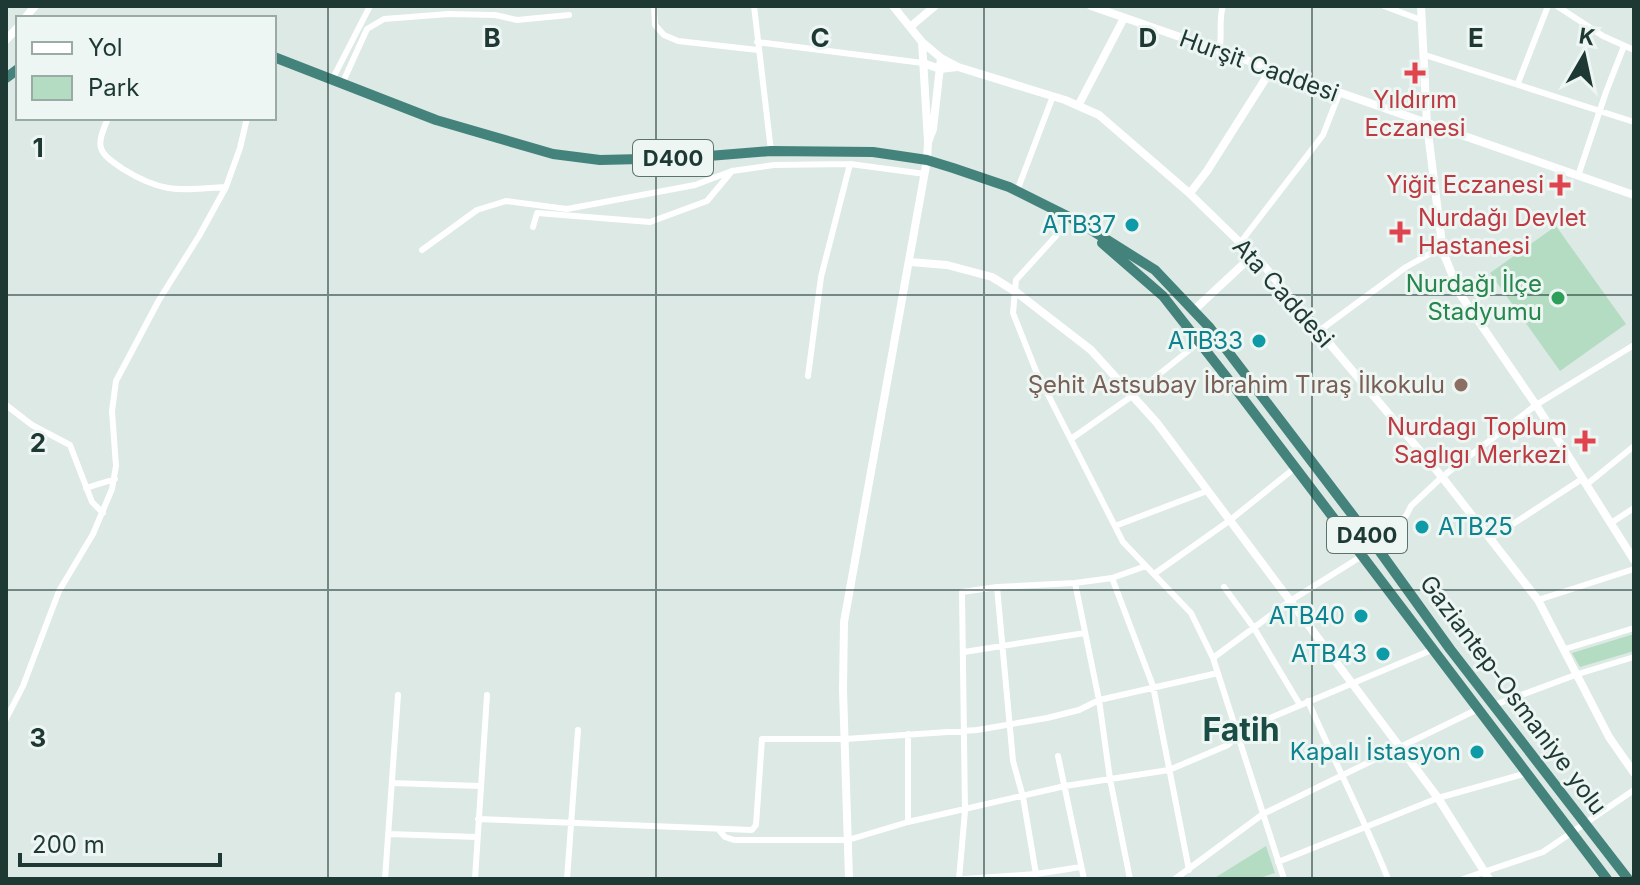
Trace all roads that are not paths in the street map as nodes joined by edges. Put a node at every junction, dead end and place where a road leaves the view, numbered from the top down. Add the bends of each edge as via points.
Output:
1 (370, 6) edge
2 (654, 6) edge
3 (754, 6) edge
4 (893, 6) edge
5 (935, 6) edge
6 (1091, 6) edge
7 (1223, 6) edge
8 (1384, 6) edge
9 (1421, 6) edge
10 (1548, 6) edge
11 (1557, 6) edge
12 (569, 15) dead end
13 (1124, 18) junction
14 (1421, 20) junction
15 (910, 27) junction
16 (922, 42) junction
17 (758, 46) junction
18 (1624, 46) junction
19 (1634, 50) edge
20 (1219, 51) junction
21 (1425, 55) junction
22 (276, 58) edge
23 (941, 58) junction
24 (923, 63) junction
25 (958, 67) junction
26 (940, 69) junction
27 (1271, 70) junction
28 (337, 82) junction
29 (1518, 83) junction
30 (1339, 94) junction
31 (1053, 96) junction
32 (1078, 106) junction
33 (1600, 110) junction
34 (107, 120) edge
35 (247, 120) edge
36 (1634, 122) edge
37 (1427, 125) junction
38 (928, 142) junction
39 (771, 151) junction
40 (927, 160) junction
41 (850, 164) junction
42 (732, 171) junction
43 (925, 174) junction
44 (1578, 176) junction
45 (226, 187) junction
46 (1017, 191) junction
47 (1190, 193) junction
48 (1634, 195) edge
49 (1073, 219) junction
50 (533, 227) dead end
51 (1240, 243) junction
52 (1442, 247) junction
53 (422, 250) dead end
54 (1253, 255) junction
55 (910, 262) junction
56 (1016, 292) junction
57 (1194, 310) junction
58 (1319, 331) junction
59 (1198, 343) junction
60 (1633, 348) edge
61 (808, 376) dead end
62 (1132, 396) junction
63 (6, 405) edge
64 (1536, 405) junction
65 (1071, 439) junction
66 (1634, 446) edge
67 (1296, 467) junction
68 (1442, 477) junction
69 (115, 479) junction
70 (1584, 482) junction
71 (86, 488) junction
72 (1207, 491) junction
73 (1634, 508) edge
74 (103, 513) junction
75 (1229, 521) junction
76 (1611, 523) junction
77 (1115, 526) junction
78 (1490, 539) junction
79 (1373, 542) junction
80 (1363, 556) junction
81 (1634, 560) edge
82 (1146, 566) junction
83 (1634, 569) edge
84 (1154, 574) junction
85 (1112, 578) junction
86 (1075, 583) junction
87 (997, 587) junction
88 (1224, 587) dead end
89 (1538, 600) junction
90 (1290, 601) junction
91 (1254, 628) junction
92 (1634, 628) edge
93 (1085, 633) junction
94 (1003, 648) junction
95 (1434, 649) junction
96 (1565, 649) junction
97 (964, 652) junction
98 (1634, 657) edge
99 (1213, 658) junction
100 (1218, 673) junction
101 (1578, 674) junction
102 (1351, 684) junction
103 (1153, 686) junction
104 (398, 695) dead end
105 (487, 695) dead end
106 (1099, 700) junction
107 (1308, 701) junction
108 (1300, 705) junction
109 (1493, 705) junction
110 (1478, 709) junction
111 (6, 719) edge
112 (1010, 725) junction
113 (578, 730) dead end
114 (965, 731) junction
115 (908, 734) junction
116 (1239, 737) junction
117 (845, 739) junction
118 (1398, 746) junction
119 (1058, 756) dead end
120 (1169, 770) junction
121 (1527, 773) junction
122 (1634, 773) edge
123 (1341, 775) junction
124 (1110, 779) junction
125 (392, 783) junction
126 (480, 786) junction
127 (1065, 786) junction
128 (1634, 790) edge
129 (1023, 797) junction
130 (1438, 798) junction
131 (965, 811) junction
132 (1263, 814) junction
133 (478, 819) junction
134 (908, 822) junction
135 (1584, 823) junction
136 (572, 824) junction
137 (1367, 825) junction
138 (719, 830) junction
139 (1571, 833) junction
140 (388, 834) junction
141 (477, 837) junction
142 (848, 840) junction
143 (1278, 862) junction
144 (1081, 867) junction
145 (1189, 870) junction
146 (1036, 874) junction
147 (1487, 875) edge
148 (1283, 877) edge
149 (385, 879) edge
150 (475, 879) edge
151 (567, 879) edge
152 (849, 879) edge
153 (961, 879) edge
154 (1084, 879) edge
155 (1130, 879) edge
156 (1175, 879) edge
157 (1272, 879) edge
158 (1388, 879) edge
159 (1463, 879) edge
160 (1607, 879) edge
161 (1628, 879) edge

1 - 28 street
2 - 17 street via 655,25 671,39
3 - 17 street
4 - 15 street
5 - 15 street
6 - 13 street, Hurşit Caddesi
7 - 20 street
8 - 14 street
9 - 14 street
10 - 29 street
11 - 18 street
12 - 28 street via 384,19 367,29
13 - 20 street, Hurşit Caddesi
13 - 32 street
14 - 21 street
15 - 16 street
16 - 23 street
16 - 24 street
17 - 24 street
17 - 39 street
18 - 19 street
18 - 33 street
20 - 27 street, Hurşit Caddesi
21 - 29 street
21 - 37 street
22 - 28 highway, Gaziantep-Osmaniye yolu / D400
23 - 25 street
23 - 26 street
24 - 26 street
24 - 38 street
25 - 26 street
25 - 31 street, Ata Caddesi
26 - 38 street
27 - 30 street, Hurşit Caddesi
27 - 47 street
28 - 39 highway, Gaziantep-Osmaniye yolu / D400 via 436,120 553,154 600,160
29 - 33 street
30 - 37 street, Hurşit Caddesi
30 - 51 street via 1323,135
31 - 32 street, Ata Caddesi
31 - 46 street
32 - 47 street, Ata Caddesi via 1099,115
33 - 36 street
33 - 44 street
34 - 45 street via 99,142 103,154 146,183 176,190
35 - 45 street
37 - 44 street, Hurşit Caddesi
37 - 52 street
38 - 40 street
39 - 40 highway, Gaziantep-Osmaniye yolu / D400 via 848,151
40 - 43 street
40 - 46 highway, Gaziantep-Osmaniye yolu / D400
41 - 42 street
41 - 43 street
41 - 61 street via 821,277
42 - 50 street via 707,201 650,222 537,213
42 - 53 street via 695,185 600,205 567,209 506,201 477,210
43 - 55 street
44 - 48 street, Hurşit Caddesi
45 - 69 street via 116,381
46 - 49 highway, Gaziantep-Osmaniye yolu / D400
47 - 51 street, Ata Caddesi
49 - 56 street via 1016,280
49 - 57 highway, Gaziantep-Osmaniye yolu / D400 via 1155,270
49 - 59 highway, Gaziantep-Osmaniye yolu / D400 via 1163,296
51 - 54 street, Ata Caddesi
52 - 58 street
52 - 64 street via 1460,294
54 - 57 street
54 - 58 street, Ata Caddesi
55 - 56 street via 979,272
55 - 117 street via 847,599
56 - 62 street via 1091,350
56 - 65 street via 1013,313
57 - 79 highway, Gaziantep-Osmaniye yolu / D400
58 - 68 street, Ata Caddesi
59 - 62 street
59 - 67 highway, Gaziantep-Osmaniye yolu / D400
60 - 64 street
62 - 65 street
62 - 72 street
63 - 71 street via 70,445
64 - 68 street
64 - 70 street
65 - 77 street
66 - 70 street
67 - 75 street
67 - 80 highway, Gaziantep-Osmaniye yolu / D400
68 - 78 street, Ata Caddesi
68 - 79 street
69 - 71 street
69 - 74 street
70 - 76 street
70 - 78 street
71 - 74 street
72 - 75 street
72 - 77 street
73 - 76 street
74 - 111 street via 59,591
75 - 84 street
75 - 90 street
76 - 81 street
77 - 82 street
78 - 89 street, Ata Caddesi
79 - 109 highway, Gaziantep-Osmaniye yolu / D400
80 - 90 street
80 - 95 highway, Gaziantep-Osmaniye yolu / D400
82 - 84 street
82 - 85 street
83 - 89 street
84 - 99 street via 1191,613
85 - 86 street
85 - 103 street
86 - 87 street
86 - 93 street
87 - 94 street
87 - 97 street via 962,592
88 - 91 street
89 - 96 street, Ata Caddesi
90 - 91 street
90 - 102 street
91 - 99 street
91 - 108 street
92 - 96 street
93 - 94 street
93 - 106 street
94 - 97 street
94 - 112 street
95 - 102 street
95 - 110 highway, Gaziantep-Osmaniye yolu / D400
96 - 101 street, Ata Caddesi
97 - 114 street
98 - 101 street
99 - 100 street
100 - 103 street
100 - 116 street
101 - 109 street
101 - 122 street, Ata Caddesi via 1609,737
102 - 107 street
102 - 118 street
103 - 106 street
103 - 120 street
104 - 125 street
105 - 126 street
106 - 112 street via 1079,710
106 - 124 street
107 - 108 street
107 - 123 street
108 - 116 street via 1244,729
109 - 135 highway, Gaziantep-Osmaniye yolu / D400
110 - 118 street
110 - 121 highway, Gaziantep-Osmaniye yolu / D400
112 - 114 street
112 - 129 street
113 - 136 street
114 - 115 street
114 - 131 street
115 - 117 street
115 - 134 street
116 - 120 street
116 - 132 street
117 - 138 street via 762,739 755,828
117 - 142 street
118 - 123 street
118 - 130 street
119 - 127 street
120 - 124 street
120 - 145 street
121 - 130 street
121 - 139 highway, Gaziantep-Osmaniye yolu / D400
123 - 132 street
123 - 137 street
124 - 127 street
124 - 155 street
125 - 126 street
125 - 140 street
126 - 133 street
127 - 129 street
127 - 144 street
128 - 135 street
129 - 131 street
129 - 146 street
130 - 137 street
130 - 147 street
131 - 134 street
131 - 153 street
132 - 143 street
132 - 145 street
133 - 136 street
133 - 141 street
134 - 142 street
135 - 139 street
135 - 161 highway, Gaziantep-Osmaniye yolu / D400
136 - 138 street
136 - 151 street
137 - 143 street
137 - 158 street
138 - 142 street via 734,840
139 - 147 street via 1543,852
139 - 160 highway, Gaziantep-Osmaniye yolu / D400
140 - 141 street
140 - 149 street
141 - 150 street
142 - 152 street
143 - 148 street
144 - 146 street
144 - 154 street
145 - 156 street
146 - 153 street
147 - 159 street
148 - 157 street

